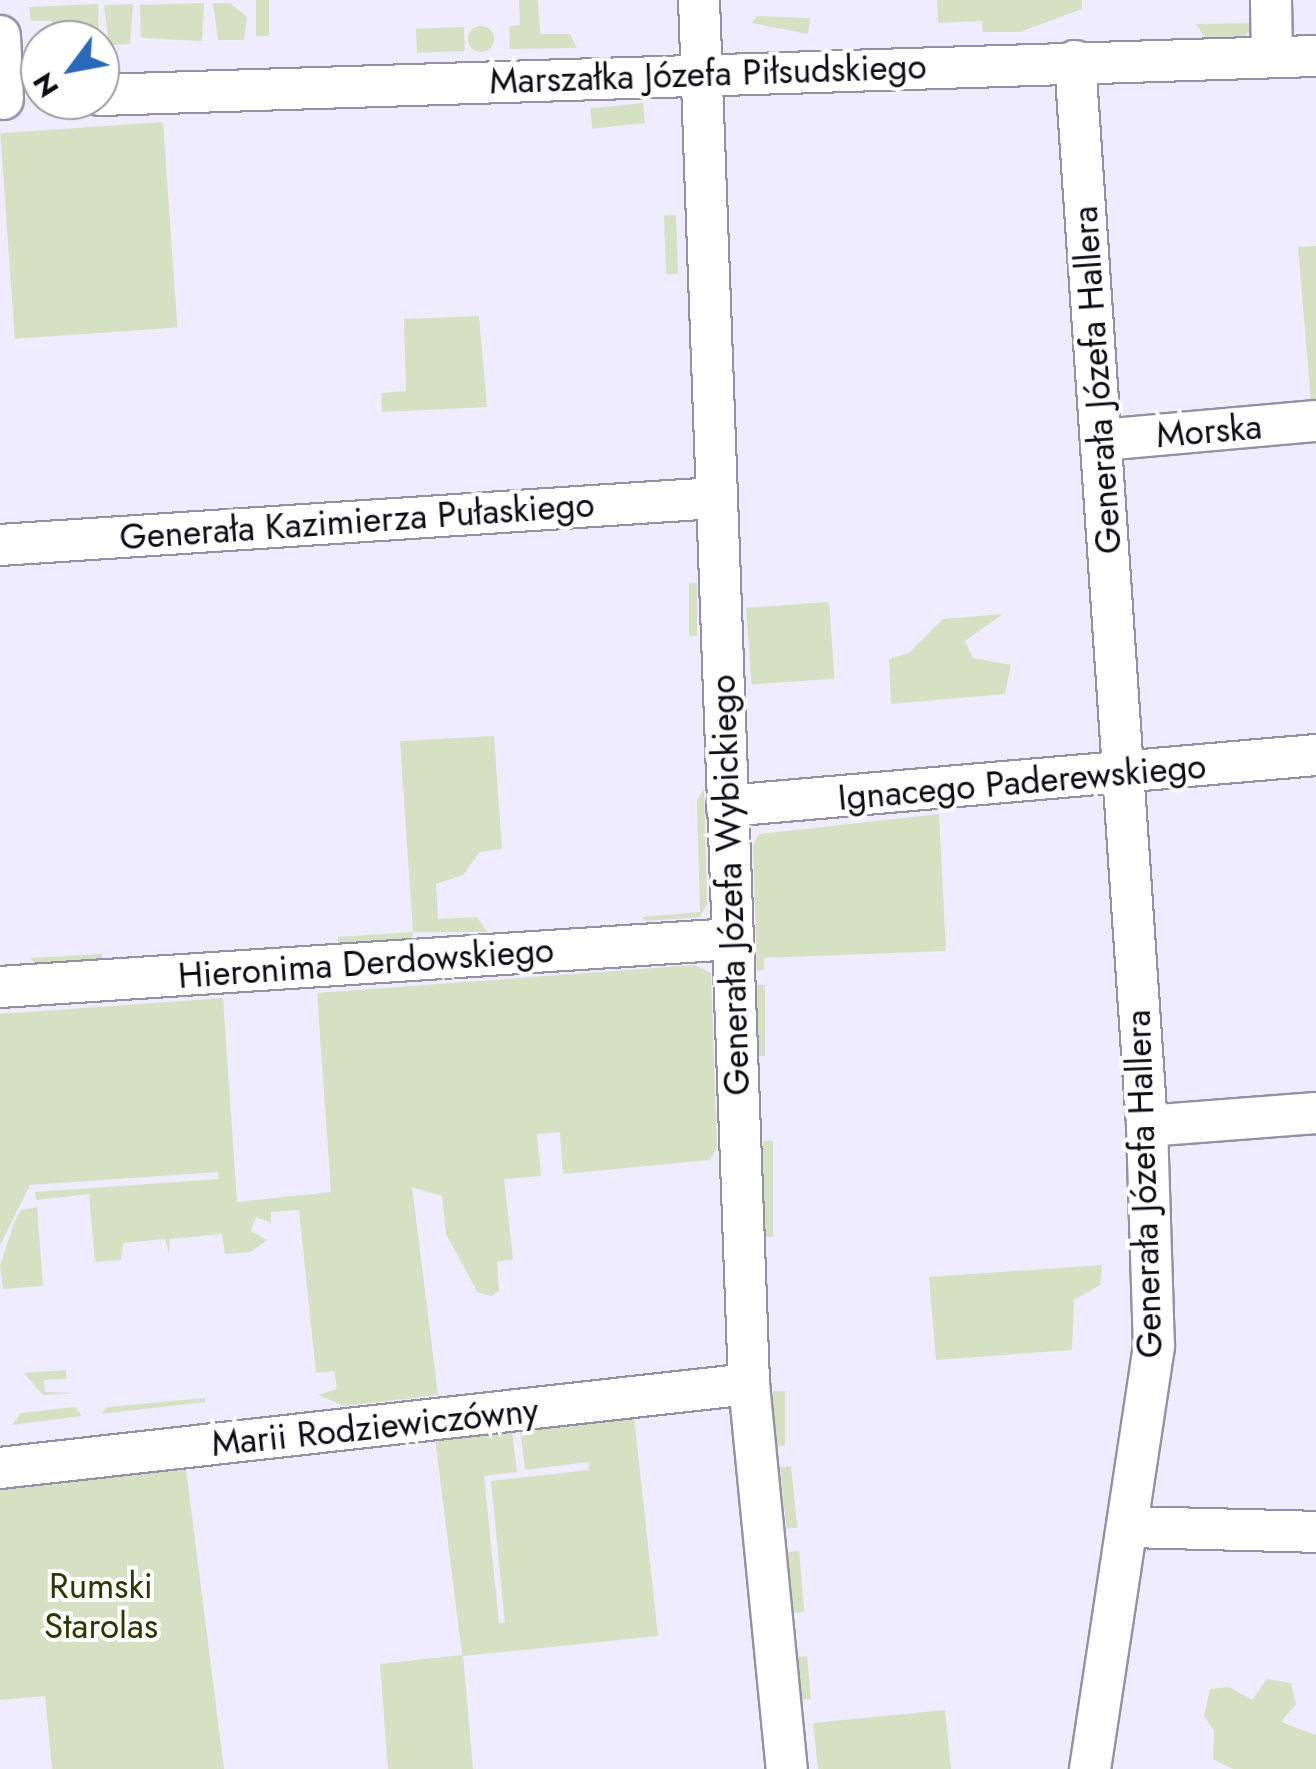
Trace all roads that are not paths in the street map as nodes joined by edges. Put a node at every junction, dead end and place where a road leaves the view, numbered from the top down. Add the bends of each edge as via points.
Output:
1 (699, 0) edge
2 (1271, 0) edge
3 (0, 36) edge
4 (1316, 56) edge
5 (1272, 57) junction
6 (1075, 62) junction
7 (702, 74) junction
8 (120, 94) edge
9 (14, 98) edge
10 (1316, 421) edge
11 (1102, 440) junction
12 (715, 498) junction
13 (0, 545) edge
14 (1316, 755) edge
15 (1123, 776) junction
16 (727, 806) junction
17 (732, 939) junction
18 (0, 987) edge
19 (1316, 1113) edge
20 (1146, 1126) junction
21 (749, 1384) junction
22 (0, 1468) edge
23 (1130, 1527) junction
24 (1316, 1532) edge
25 (786, 1769) edge
26 (1090, 1769) edge

1 - 7 street, Generała Józefa Wybickiego
2 - 5 street
3 - 9 street
4 - 5 street, Marszałka Józefa Piłsudskiego
5 - 6 street, Marszałka Józefa Piłsudskiego
6 - 7 street, Marszałka Józefa Piłsudskiego
6 - 11 street, Generała Józefa Hallera
6 - 15 street, Generała Józefa Hallera
7 - 8 street, Marszałka Józefa Piłsudskiego
7 - 12 street, Generała Józefa Wybickiego
10 - 11 street, Morska
11 - 15 street, Generała Józefa Hallera
12 - 13 street, Generała Kazimierza Pułaskiego
12 - 16 street, Generała Józefa Wybickiego
14 - 15 street, Ignacego Paderewskiego
15 - 16 street, Ignacego Paderewskiego
15 - 20 street, Generała Józefa Hallera
16 - 17 street, Generała Józefa Wybickiego
17 - 18 street, Hieronima Derdowskiego
17 - 21 street, Generała Józefa Wybickiego
19 - 20 street
20 - 23 street, Generała Józefa Hallera via 1154,1346
21 - 22 street, Marii Rodziewiczówny
21 - 25 street, Generała Józefa Wybickiego
23 - 24 street
23 - 26 street, Generała Józefa Hallera

